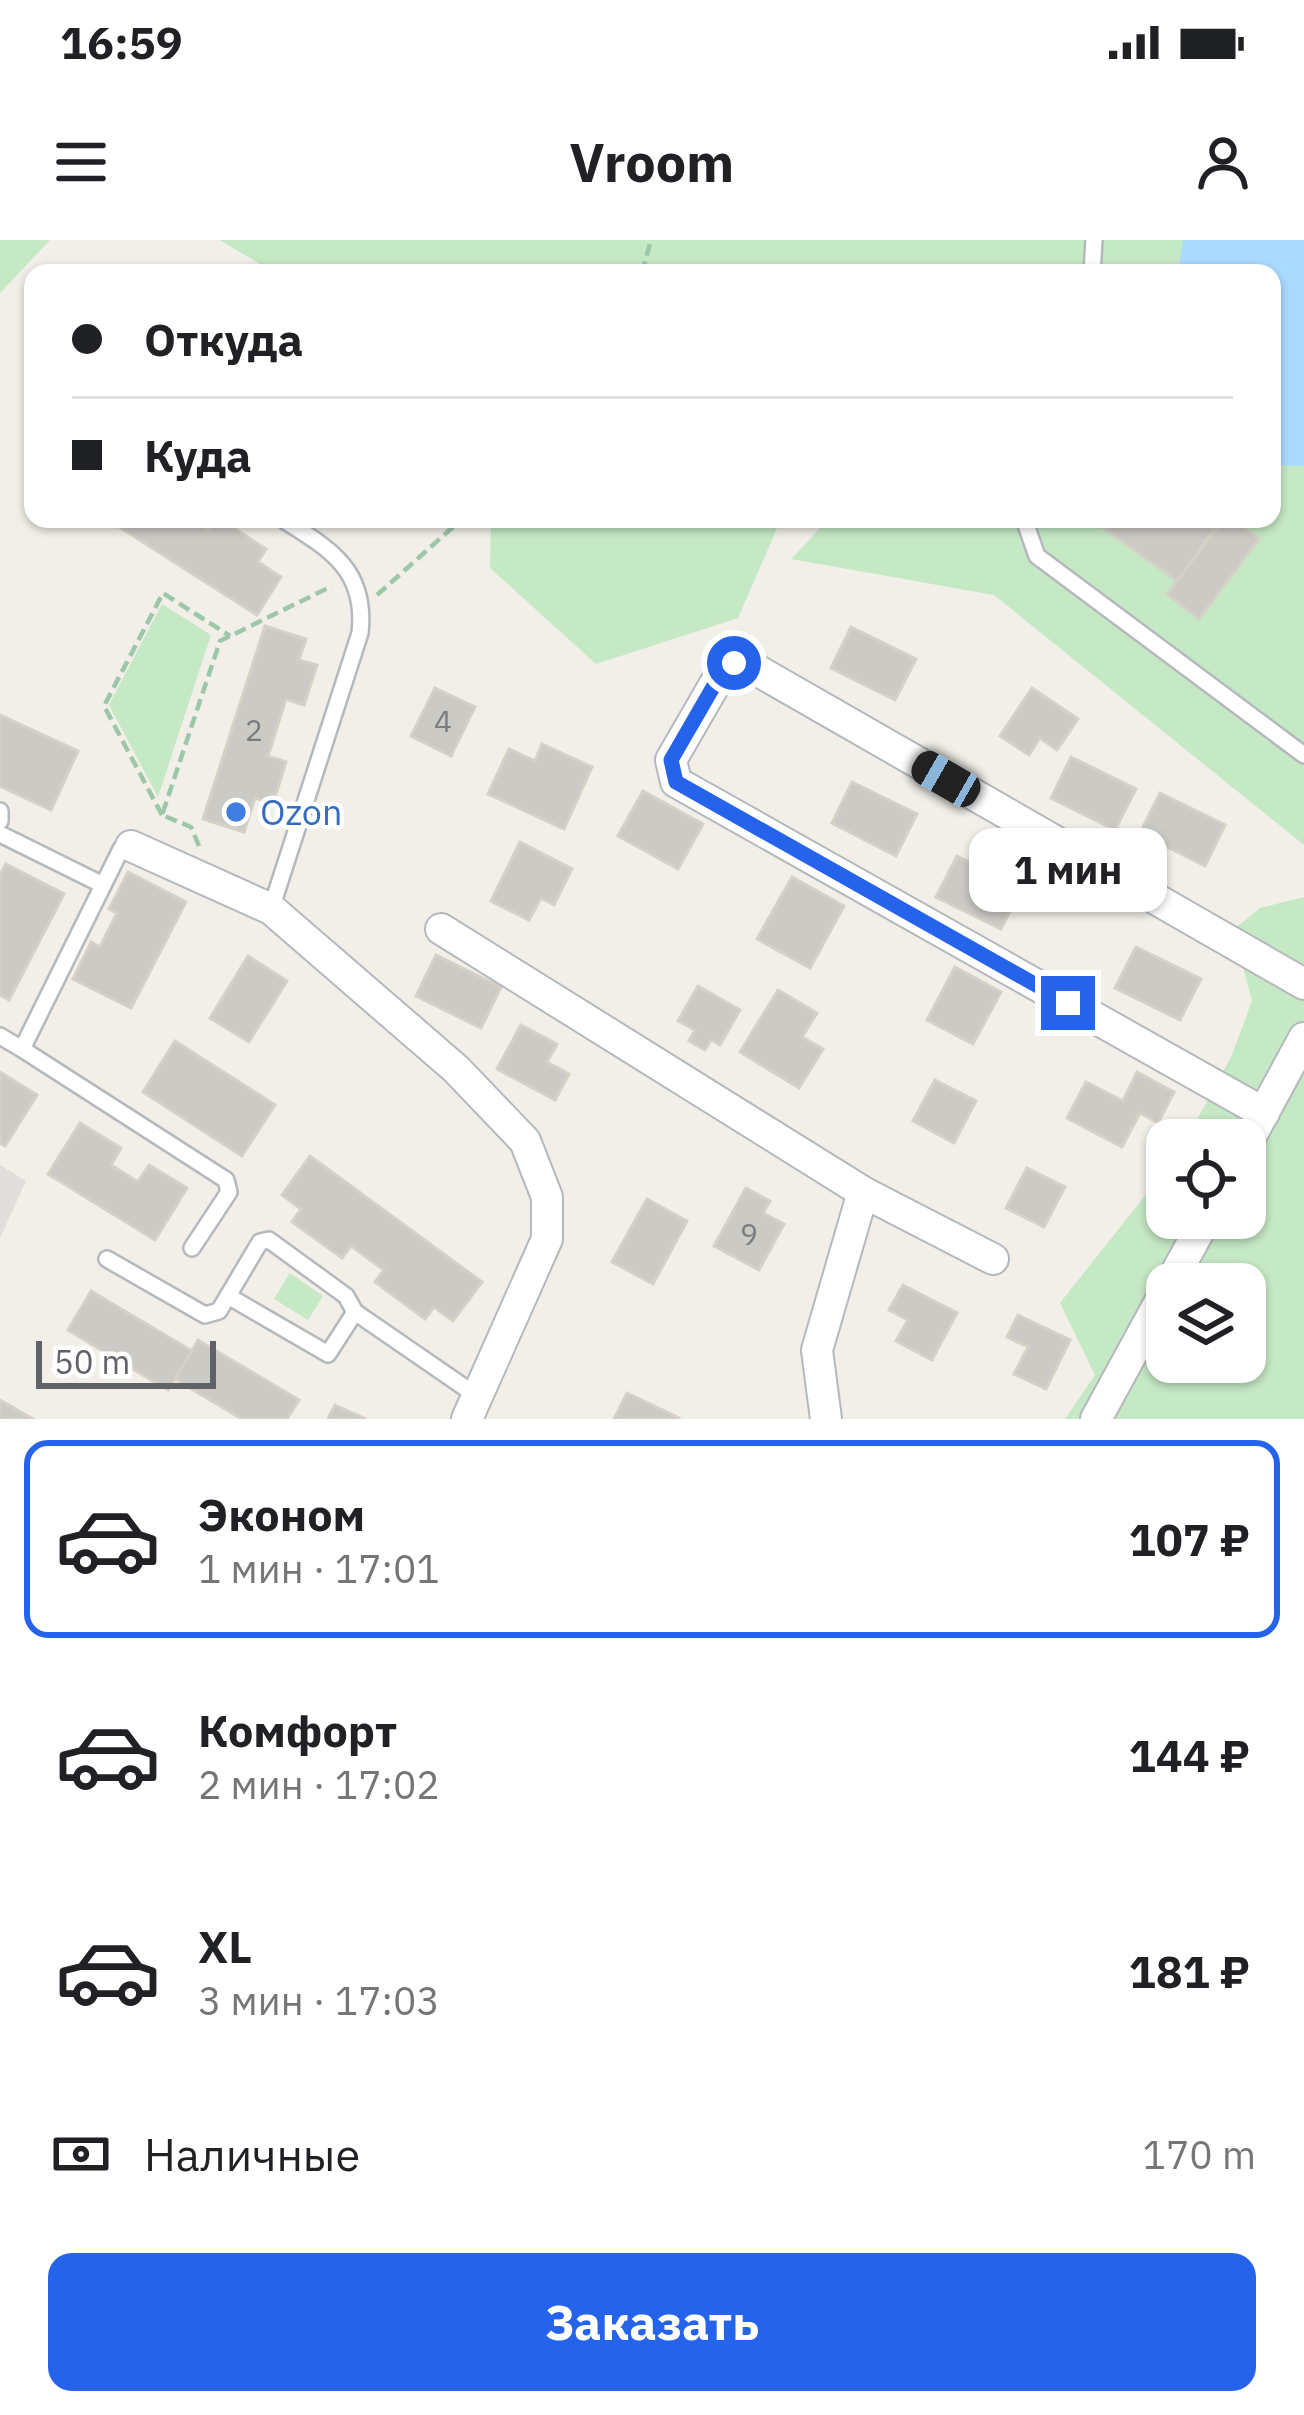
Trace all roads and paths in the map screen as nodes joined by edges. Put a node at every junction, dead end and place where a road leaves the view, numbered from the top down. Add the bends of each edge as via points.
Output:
1 (297, 528) edge
2 (452, 528) edge
3 (1027, 528) edge
4 (353, 576) junction
5 (363, 609) junction
6 (230, 636) junction
7 (1304, 755) edge
8 (0, 811) edge
9 (162, 814) junction
10 (0, 820) edge
11 (0, 833) edge
12 (131, 846) joint
13 (213, 880) junction
14 (103, 885) junction
15 (271, 909) junction
16 (441, 929) dead end
17 (1304, 984) edge
18 (0, 1036) edge
19 (1304, 1038) edge
20 (22, 1049) junction
21 (1264, 1113) junction
22 (1261, 1119) edge
23 (862, 1192) junction
24 (192, 1247) dead end
25 (107, 1259) dead end
26 (993, 1259) dead end
27 (228, 1296) junction
28 (356, 1312) junction
29 (1146, 1327) edge
30 (472, 1407) edge
31 (826, 1419) edge
32 (1096, 1419) edge

1 - 4 lane via 330,548
2 - 5 path
3 - 7 lane via 1037,556
4 - 5 lane
4 - 6 path
5 - 15 lane
6 - 9 path via 220,641
6 - 9 path via 163,593 104,706
8 - 10 lane
9 - 13 path via 191,827
11 - 14 lane
12 - 13 street
12 - 14 lane via 121,849
13 - 15 street
14 - 20 lane
15 - 30 street via 456,1070 526,1141 539,1166 548,1239
16 - 23 street
17 - 21 street via 748,665 723,670 671,760 676,782
18 - 20 lane
19 - 21 street
20 - 24 lane via 226,1180 229,1192
21 - 22 street
23 - 26 street
23 - 31 street via 817,1350
25 - 27 lane via 199,1314 218,1311
27 - 28 lane via 328,1354
27 - 28 lane via 265,1239 346,1296
28 - 30 lane
29 - 32 street

